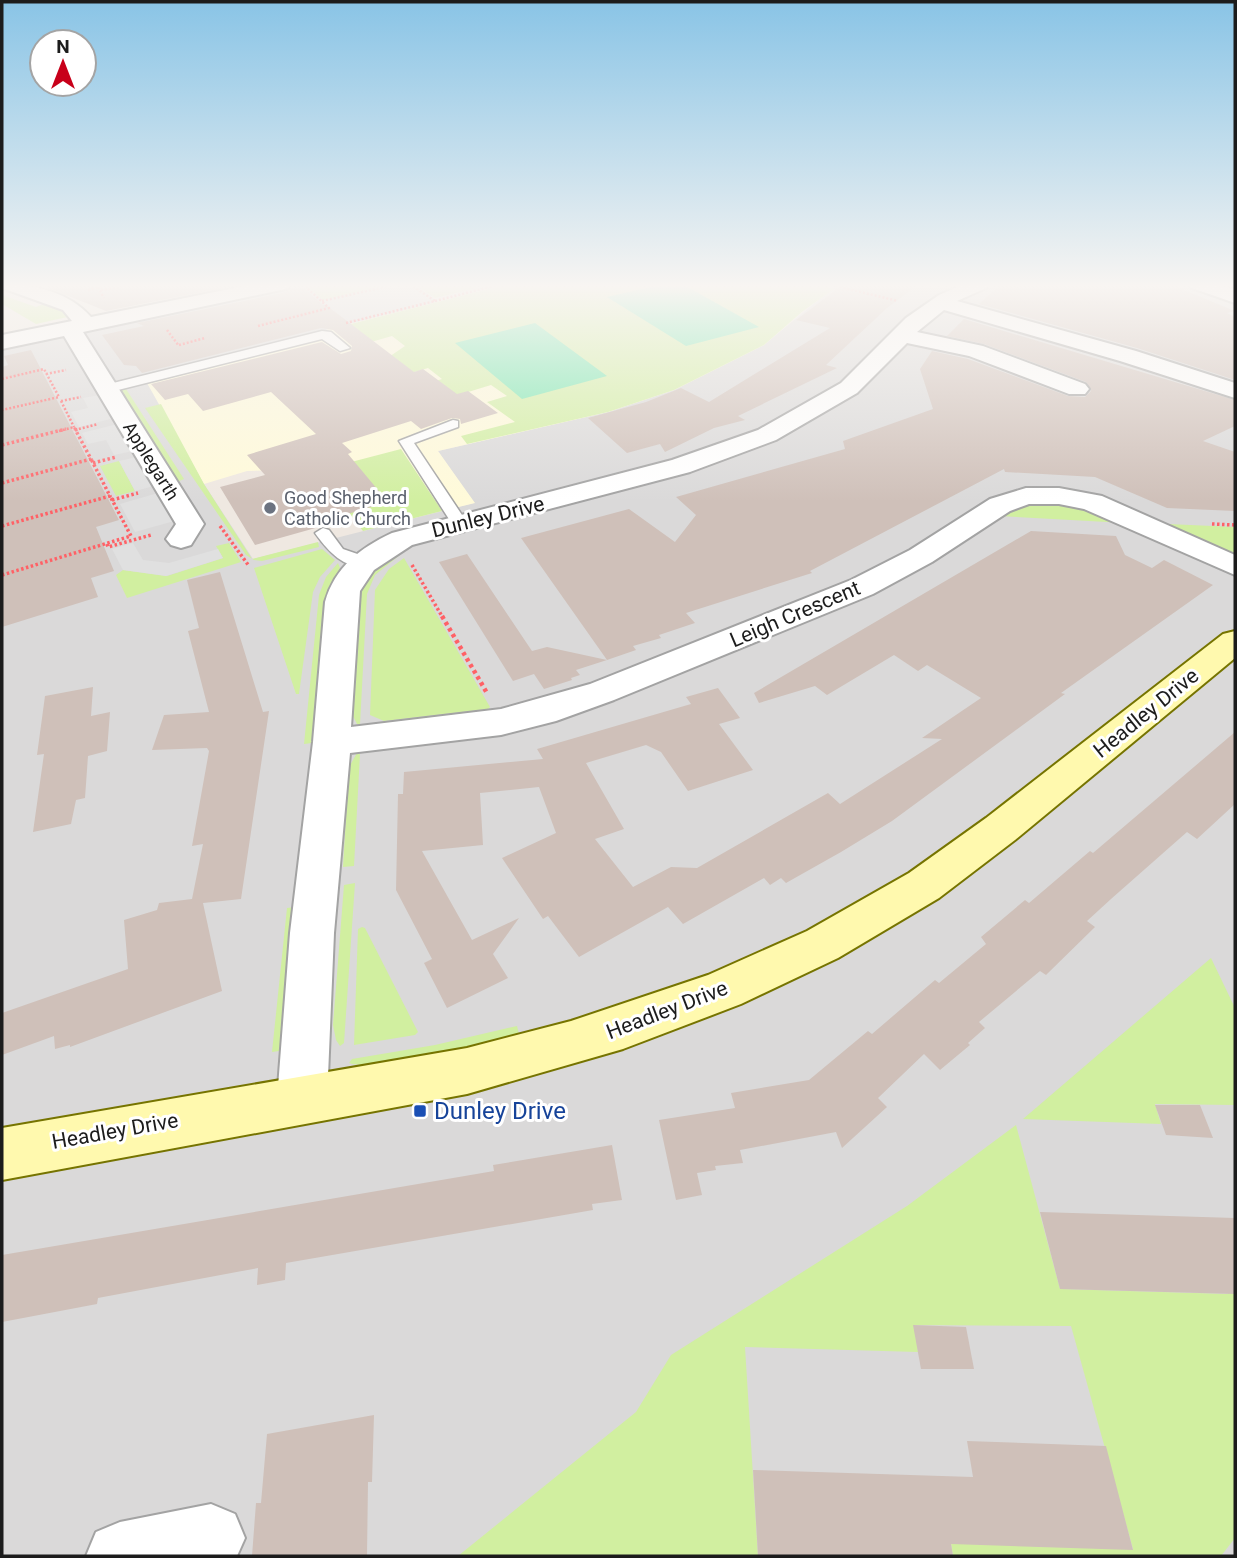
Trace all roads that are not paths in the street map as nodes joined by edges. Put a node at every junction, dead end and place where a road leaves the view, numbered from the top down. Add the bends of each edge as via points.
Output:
1 (92, 357) edge
2 (198, 357) edge
3 (225, 357) edge
4 (882, 357) edge
5 (992, 357) edge
6 (1130, 357) edge
7 (104, 385) junction
8 (1077, 388) dead end
9 (1235, 391) edge
10 (453, 424) dead end
11 (460, 524) junction
12 (323, 533) dead end
13 (181, 539) dead end
14 (363, 562) junction
15 (1235, 566) edge
16 (1235, 641) edge
17 (332, 742) junction
18 (302, 1100) junction
19 (2, 1153) edge
20 (211, 1538) dead end
21 (120, 1556) edge

1 - 7 street, Applegarth
2 - 7 lane
3 - 7 lane
4 - 11 street, Dunley Drive via 849,388 767,435 681,466
5 - 8 street
6 - 9 street
7 - 13 street, Applegarth via 190,524
10 - 11 lane via 406,441
11 - 14 street, Dunley Drive via 395,542
12 - 14 lane via 337,552
14 - 17 street, Dunley Drive via 342,595
15 - 17 street, Leigh Crescent via 1092,502 1059,496 1018,498 862,587 614,688 500,722
16 - 18 street, Headley Drive via 950,868 872,918 813,948 616,1032 457,1073
17 - 18 street, Dunley Drive via 312,933
18 - 19 street, Headley Drive via 123,1128
20 - 21 street

